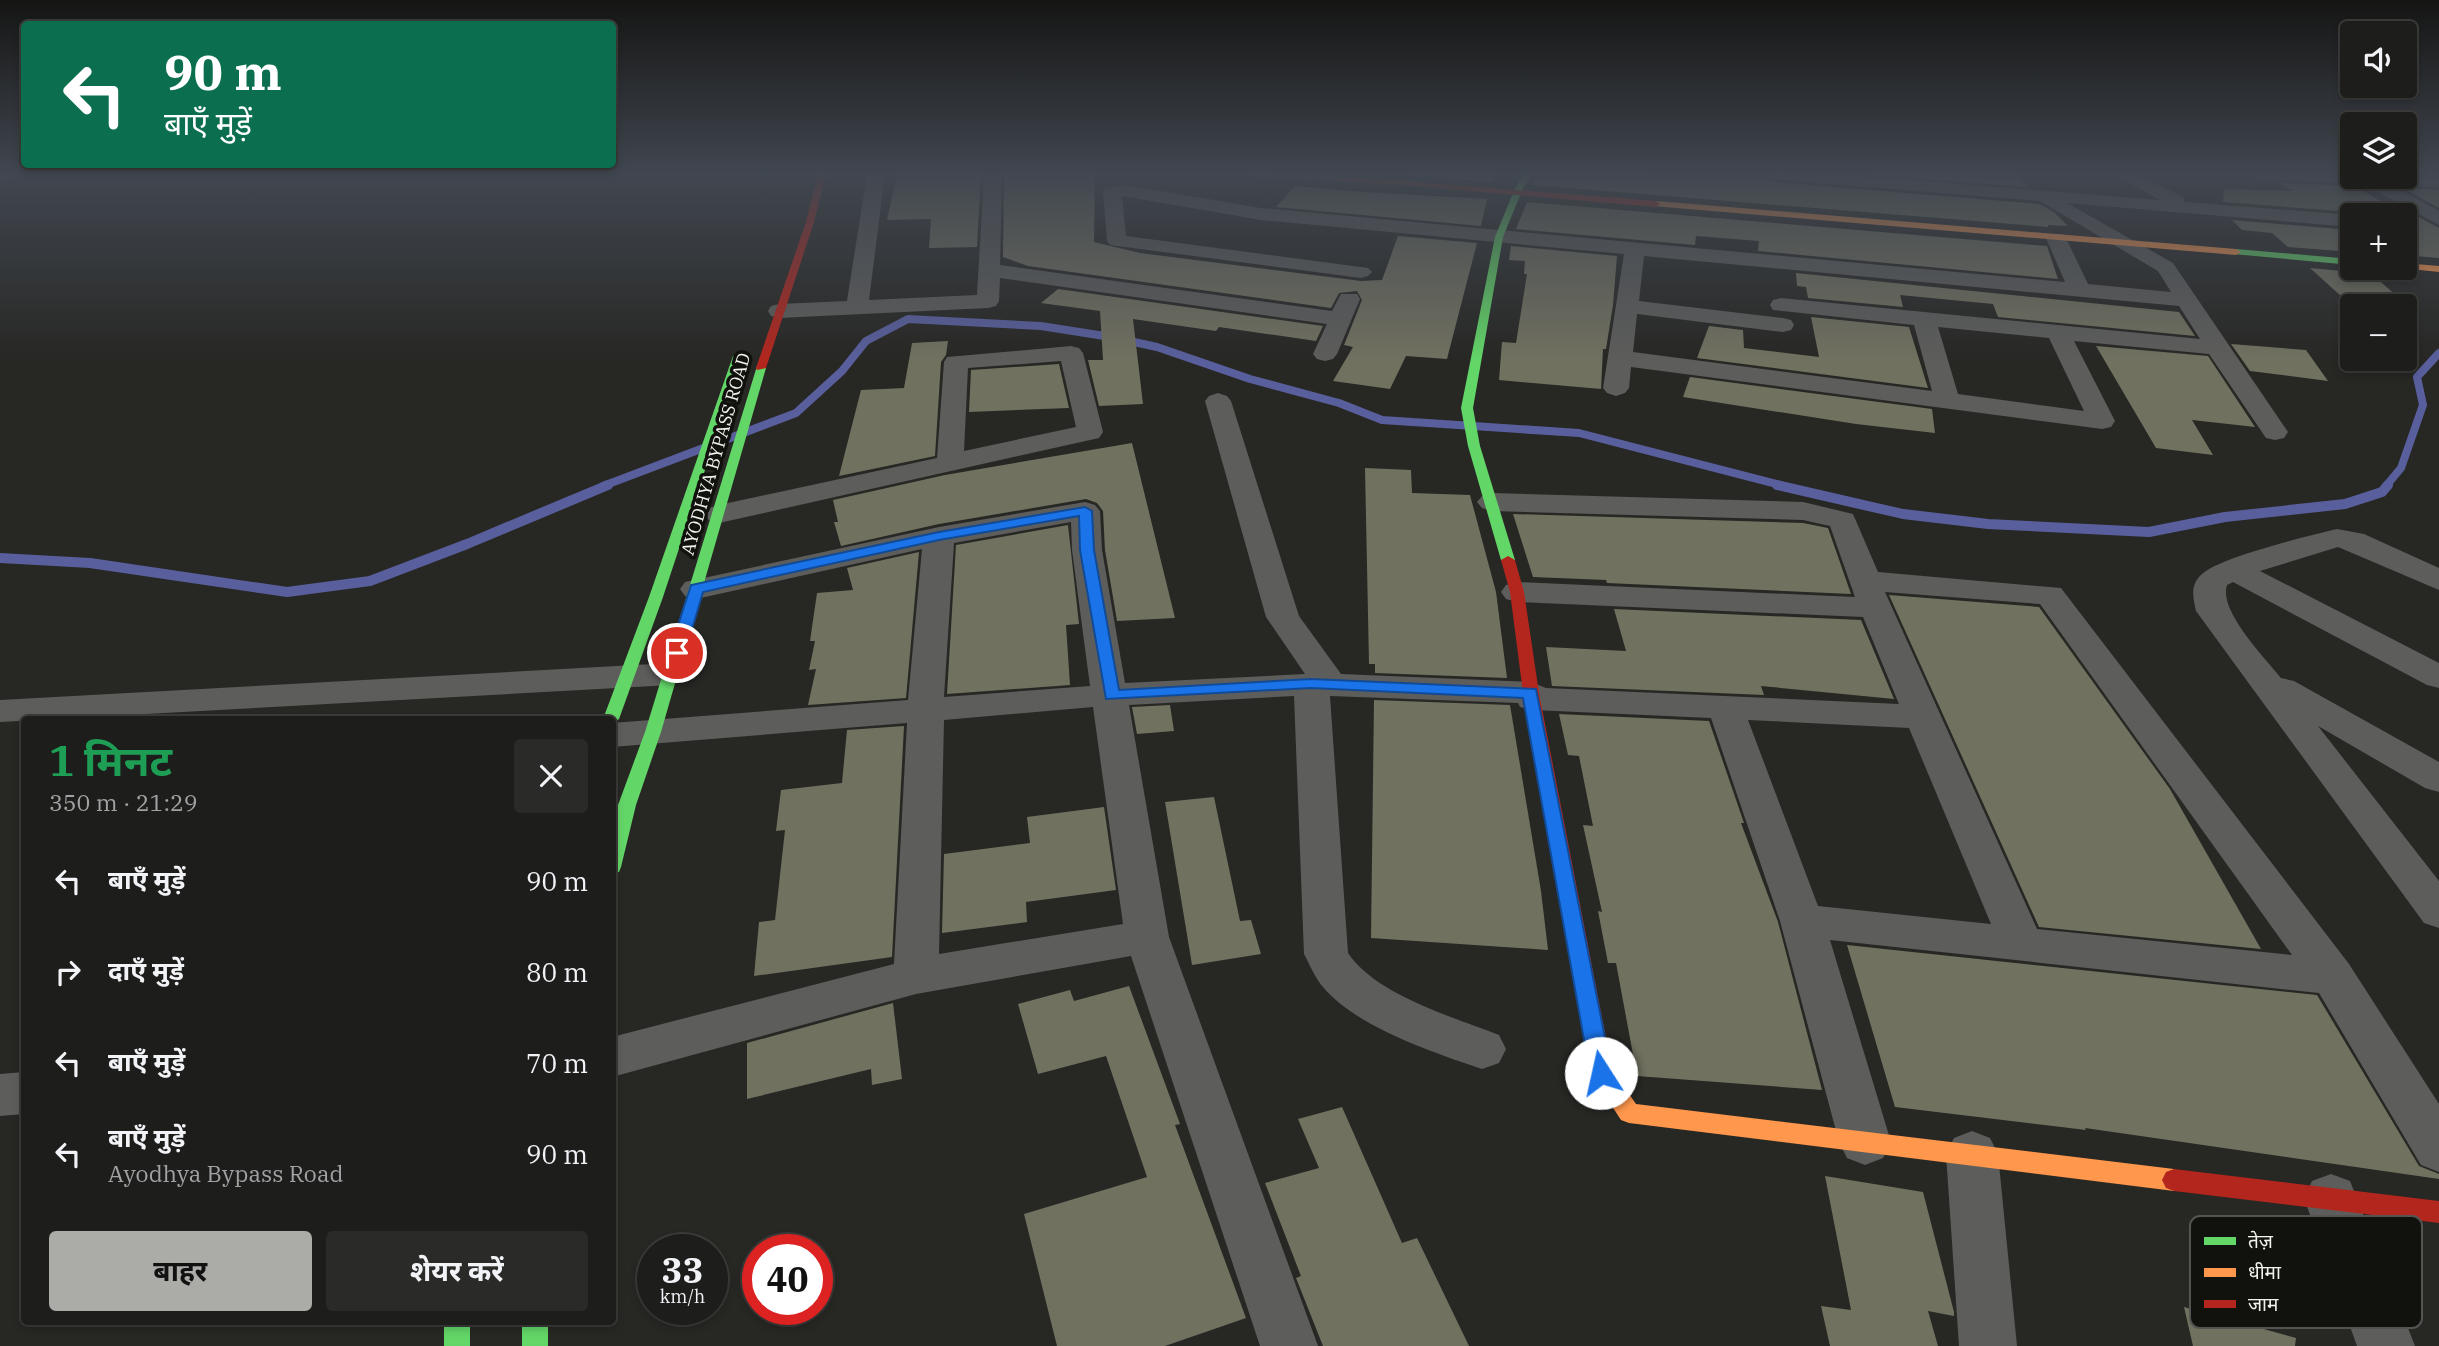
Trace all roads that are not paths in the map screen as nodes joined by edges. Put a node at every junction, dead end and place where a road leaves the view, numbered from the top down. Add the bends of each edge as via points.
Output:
1 (805, 237) edge
2 (867, 237) edge
3 (990, 237) edge
4 (1117, 237) edge
5 (1379, 237) edge
6 (1499, 237) joint
7 (2042, 237) edge
8 (2113, 237) edge
9 (2056, 238) junction
10 (2124, 243) junction
11 (1635, 249) junction
12 (2340, 261) edge
13 (1777, 262) junction
14 (2417, 267) edge
15 (2439, 269) edge
16 (988, 270) junction
17 (1361, 272) junction
18 (2080, 292) junction
19 (2186, 300) junction
20 (857, 306) junction
21 (1627, 306) junction
22 (779, 311) junction
23 (1782, 315) junction
24 (1340, 319) junction
25 (1924, 319) junction
26 (2059, 332) junction
27 (743, 340) dead end
28 (2217, 348) junction
29 (1325, 354) dead end
30 (1621, 358) junction
31 (1787, 380) junction
32 (1616, 388) dead end
33 (1218, 401) dead end
34 (1947, 401) junction
35 (2275, 432) dead end
36 (950, 463) junction
37 (1492, 502) junction
38 (719, 514) junction
39 (939, 536) junction
40 (2233, 569) junction
41 (2439, 580) edge
42 (696, 589) junction
43 (1517, 592) junction
44 (1870, 594) junction
45 (671, 674) junction
46 (626, 677) junction
47 (2439, 677) edge
48 (2268, 682) junction
49 (1321, 684) junction
50 (1111, 695) junction
51 (1532, 696) junction
52 (1726, 709) junction
53 (0, 711) edge
54 (926, 711) junction
55 (612, 716) edge
56 (1924, 717) junction
57 (653, 732) junction
58 (616, 735) edge
59 (2439, 779) edge
60 (616, 850) edge
61 (2439, 912) edge
62 (1802, 921) junction
63 (1147, 937) junction
64 (2021, 943) junction
65 (916, 976) junction
66 (2333, 976) junction
67 (1482, 1049) dead end
68 (616, 1056) edge
69 (21, 1093) edge
70 (0, 1095) edge
71 (1865, 1142) junction
72 (2439, 1149) edge
73 (1972, 1154) junction
74 (2330, 1198) junction
75 (2439, 1212) edge
76 (2337, 1216) edge
77 (457, 1325) edge
78 (2379, 1328) edge
79 (457, 1346) edge
80 (1289, 1346) edge
81 (1988, 1346) edge
82 (2386, 1346) edge

1 - 22 street, AYODHYA BYPASS ROAD
2 - 20 street
3 - 16 street
4 - 17 street via 1117,241
5 - 17 street
6 - 11 street
6 - 37 street via 1467,408
7 - 9 street
8 - 10 street
9 - 10 street
9 - 18 street
10 - 12 street
10 - 19 street via 2166,267
11 - 13 street
11 - 21 street
13 - 18 street
13 - 23 street
14 - 15 street
16 - 20 street via 988,300
16 - 24 street
17 - 24 street
18 - 19 street
19 - 28 street
20 - 22 street
21 - 23 street
21 - 30 street
22 - 38 street, AYODHYA BYPASS ROAD
23 - 25 street
23 - 31 street
24 - 29 street
25 - 26 street
25 - 34 street
26 - 28 street
26 - 34 street via 2102,421
27 - 46 street, AYODHYA BYPASS ROAD
28 - 35 street
30 - 31 street
30 - 32 street
31 - 34 street
33 - 49 street via 1283,617
36 - 36 street via 1090,432 1071,353 956,362
36 - 38 street
37 - 43 street
37 - 44 street via 1803,511 1843,520
38 - 42 street, AYODHYA BYPASS ROAD
39 - 42 street
39 - 50 street via 1085,511
39 - 54 street
40 - 41 street via 2346,538
40 - 47 street
40 - 48 street via 2213,580 2208,593 2212,611
42 - 45 street, AYODHYA BYPASS ROAD
43 - 44 street
43 - 51 street
44 - 56 street
44 - 66 street via 2050,595
45 - 46 street
45 - 57 street, AYODHYA BYPASS ROAD
46 - 53 street
46 - 55 street, AYODHYA BYPASS ROAD
48 - 59 street
48 - 61 street
49 - 50 street
49 - 51 street
49 - 67 street via 1326,954 1340,976 1368,996
50 - 54 street
50 - 63 street
51 - 52 street
51 - 71 street via 1601,1073 1629,1113
52 - 56 street
52 - 62 street
54 - 57 street
54 - 65 street
56 - 64 street
57 - 58 street
57 - 60 street, AYODHYA BYPASS ROAD
62 - 64 street
62 - 71 street
63 - 65 street
63 - 80 street
64 - 66 street
65 - 68 street
66 - 72 street
69 - 70 street
71 - 73 street
73 - 74 street
73 - 81 street
74 - 75 street
74 - 76 street
77 - 79 street
78 - 82 street

